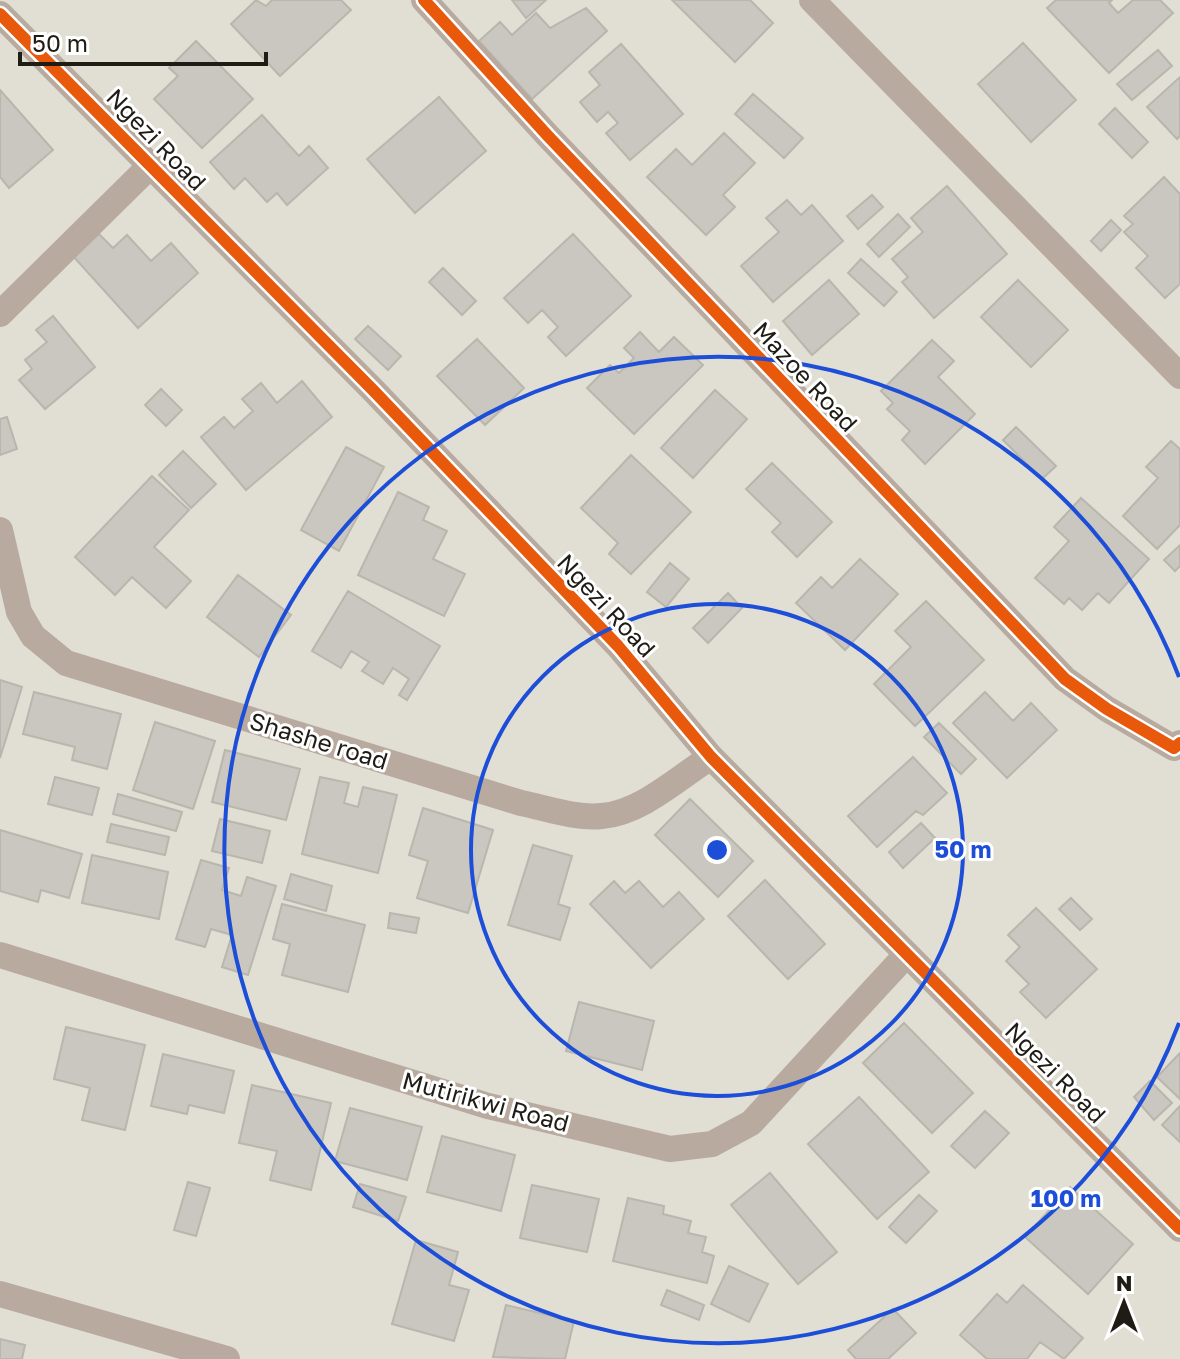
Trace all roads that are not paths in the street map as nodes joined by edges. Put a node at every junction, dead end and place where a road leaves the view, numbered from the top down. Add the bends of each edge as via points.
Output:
1 (424, 0) edge
2 (812, 0) edge
3 (0, 14) edge
4 (151, 165) junction
5 (0, 314) edge
6 (1180, 376) edge
7 (0, 530) edge
8 (1180, 743) edge
9 (711, 757) junction
10 (907, 954) junction
11 (0, 955) edge
12 (1180, 1229) edge
13 (0, 1294) edge
14 (227, 1359) edge

1 - 8 street, Mazoe Road via 1065,679 1174,748
2 - 6 street
3 - 4 street, Ngezi Road
4 - 5 street
4 - 9 street, Ngezi Road via 607,635
7 - 9 street, Shashe road via 19,612 33,636 66,663 521,803 566,812 601,817 633,808
9 - 10 street, Ngezi Road
10 - 11 street, Mutirikwi Road via 751,1123 691,1149 670,1149 488,1106
10 - 12 street, Ngezi Road
13 - 14 street

